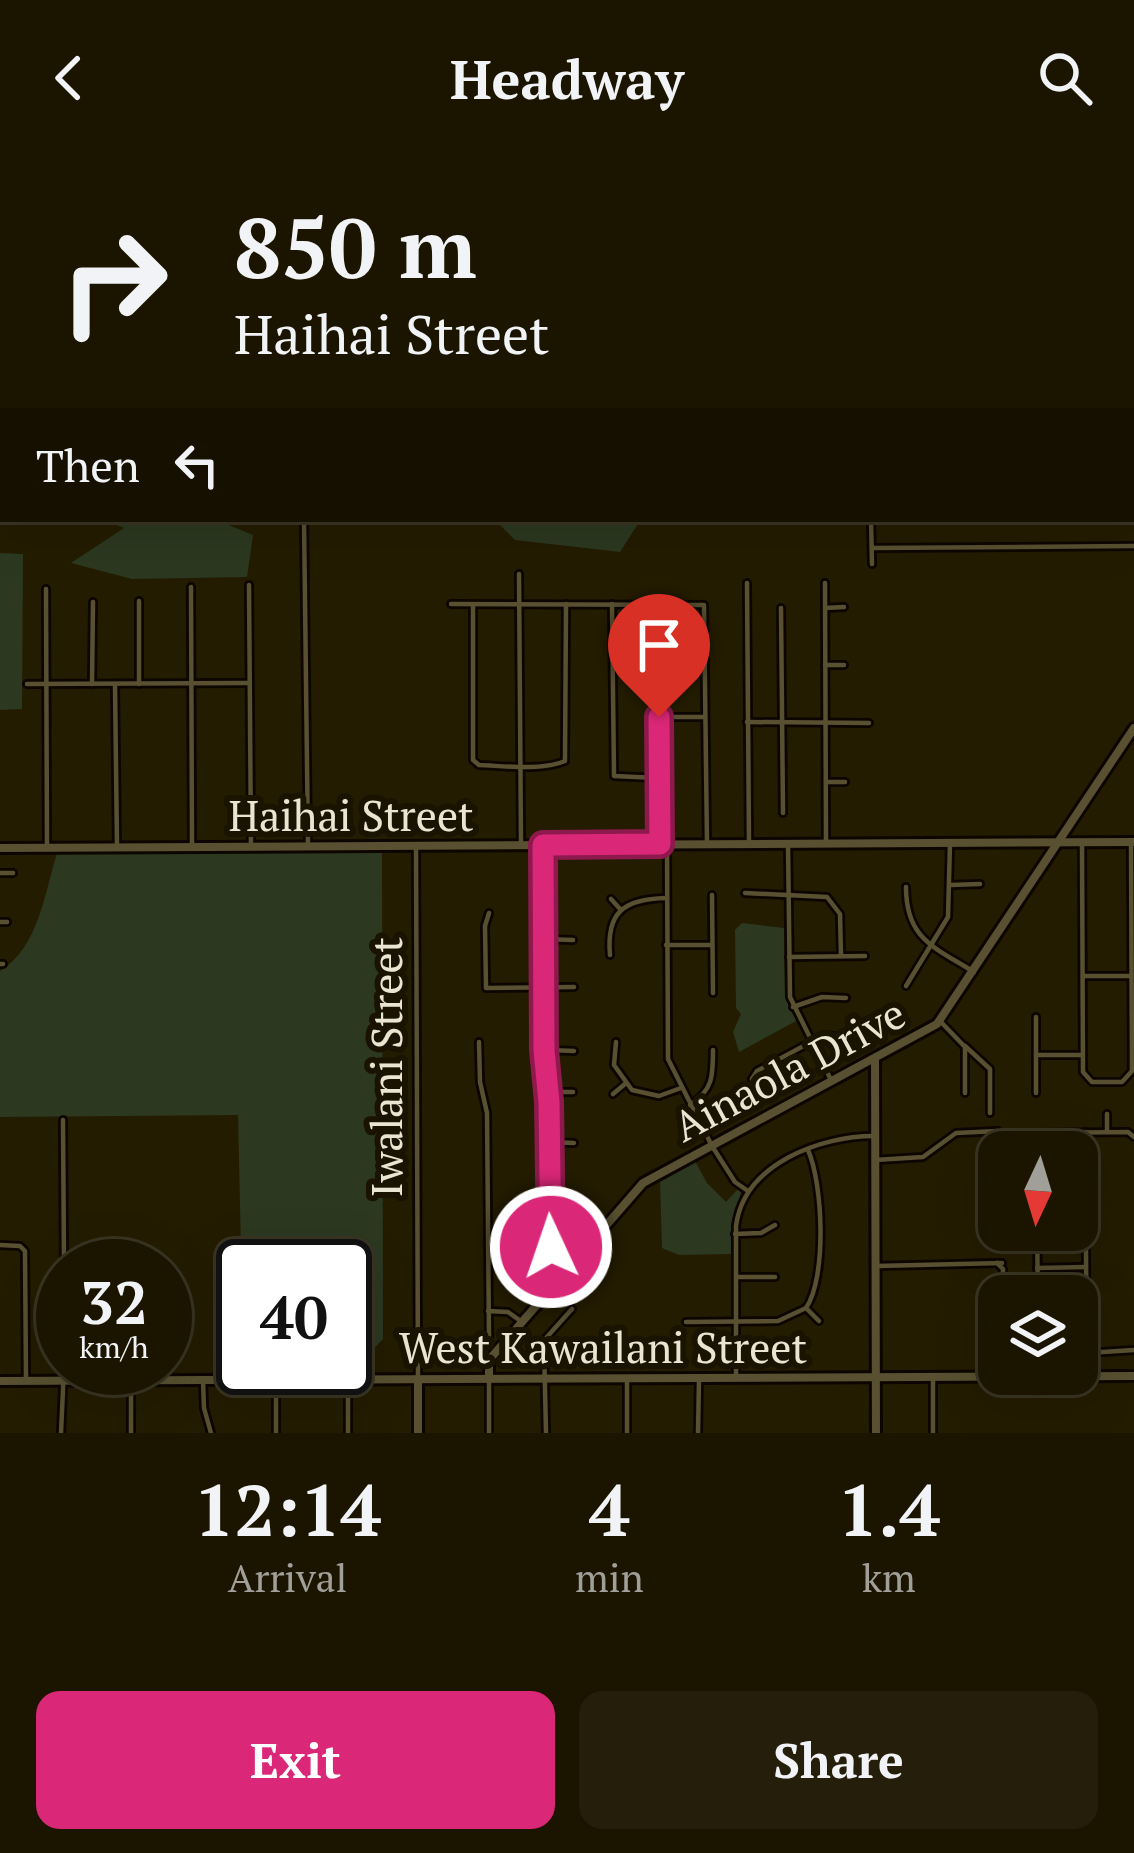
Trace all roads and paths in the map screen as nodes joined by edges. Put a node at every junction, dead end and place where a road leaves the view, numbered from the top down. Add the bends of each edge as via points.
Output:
1 (304, 522) edge
2 (871, 522) edge
3 (1134, 546) edge
4 (872, 548) junction
5 (872, 564) dead end
6 (519, 574) dead end
7 (747, 583) dead end
8 (825, 583) dead end
9 (249, 585) dead end
10 (190, 586) dead end
11 (46, 589) dead end
12 (93, 602) dead end
13 (139, 602) dead end
14 (452, 604) dead end
15 (566, 604) junction
16 (612, 604) junction
17 (658, 604) junction
18 (473, 605) junction
19 (519, 605) junction
20 (782, 608) dead end
21 (825, 608) junction
22 (844, 608) dead end
23 (825, 664) junction
24 (844, 665) dead end
25 (248, 683) junction
26 (27, 684) dead end
27 (45, 684) junction
28 (92, 684) junction
29 (116, 684) junction
30 (140, 684) junction
31 (190, 684) junction
32 (659, 717) junction
33 (705, 717) junction
34 (747, 722) junction
35 (782, 723) junction
36 (825, 723) junction
37 (869, 723) dead end
38 (1134, 728) edge
39 (520, 766) junction
40 (660, 778) junction
41 (826, 782) junction
42 (844, 782) dead end
43 (783, 813) dead end
44 (1082, 842) junction
45 (1132, 842) edge
46 (950, 843) junction
47 (1042, 843) junction
48 (1057, 843) junction
49 (663, 844) junction
50 (706, 844) junction
51 (749, 844) junction
52 (788, 844) junction
53 (826, 844) junction
54 (521, 845) junction
55 (543, 845) junction
56 (192, 846) junction
57 (308, 846) junction
58 (416, 846) junction
59 (47, 847) junction
60 (117, 847) junction
61 (251, 847) junction
62 (0, 848) edge
63 (1049, 855) junction
64 (0, 873) edge
65 (13, 873) dead end
66 (980, 884) dead end
67 (950, 885) junction
68 (906, 887) dead end
69 (746, 893) dead end
70 (789, 893) junction
71 (712, 895) dead end
72 (611, 898) dead end
73 (665, 898) junction
74 (621, 910) junction
75 (489, 913) dead end
76 (543, 939) junction
77 (573, 940) dead end
78 (666, 945) junction
79 (712, 945) junction
80 (932, 945) junction
81 (610, 955) dead end
82 (841, 956) junction
83 (866, 956) dead end
84 (789, 957) junction
85 (974, 972) junction
86 (1082, 976) junction
87 (1131, 976) edge
88 (906, 986) dead end
89 (543, 987) junction
90 (574, 987) dead end
91 (712, 993) dead end
92 (847, 998) dead end
93 (793, 1007) junction
94 (1036, 1017) dead end
95 (940, 1021) junction
96 (849, 1038) dead end
97 (812, 1041) junction
98 (479, 1042) dead end
99 (616, 1042) dead end
100 (964, 1044) junction
101 (544, 1050) junction
102 (713, 1050) dead end
103 (574, 1051) dead end
104 (1036, 1054) junction
105 (1082, 1055) junction
106 (874, 1060) junction
107 (752, 1079) dead end
108 (832, 1081) junction
109 (626, 1084) junction
110 (681, 1088) junction
111 (548, 1092) junction
112 (573, 1092) dead end
113 (1036, 1093) dead end
114 (613, 1094) dead end
115 (965, 1094) dead end
116 (690, 1105) junction
117 (991, 1113) dead end
118 (1107, 1114) dead end
119 (64, 1120) dead end
120 (978, 1131) edge
121 (1098, 1132) edge
122 (1107, 1132) junction
123 (874, 1136) junction
124 (1134, 1137) edge
125 (549, 1142) junction
126 (574, 1143) dead end
127 (712, 1146) junction
128 (808, 1150) junction
129 (875, 1160) junction
130 (748, 1191) junction
131 (572, 1197) dead end
132 (548, 1198) junction
133 (775, 1225) dead end
134 (735, 1234) junction
135 (64, 1239) edge
136 (0, 1244) edge
137 (1037, 1251) edge
138 (1087, 1251) edge
139 (876, 1266) junction
140 (1087, 1267) junction
141 (1037, 1268) junction
142 (567, 1271) junction
143 (1003, 1275) edge
144 (1037, 1275) edge
145 (1087, 1275) edge
146 (736, 1277) junction
147 (775, 1277) dead end
148 (806, 1308) junction
149 (572, 1309) dead end
150 (488, 1311) junction
151 (736, 1321) junction
152 (819, 1321) dead end
153 (522, 1322) junction
154 (686, 1322) dead end
155 (489, 1336) dead end
156 (1134, 1350) edge
157 (1098, 1352) edge
158 (1098, 1376) edge
159 (1134, 1376) edge
160 (736, 1377) junction
161 (876, 1377) junction
162 (933, 1377) junction
163 (978, 1377) edge
164 (489, 1378) junction
165 (546, 1378) junction
166 (627, 1378) junction
167 (699, 1378) junction
168 (372, 1379) edge
169 (418, 1379) junction
170 (26, 1380) junction
171 (36, 1380) edge
172 (192, 1380) edge
173 (203, 1380) junction
174 (216, 1380) edge
175 (0, 1381) edge
176 (63, 1395) edge
177 (131, 1395) edge
178 (276, 1395) edge
179 (348, 1395) edge
180 (62, 1433) edge
181 (131, 1433) edge
182 (211, 1433) edge
183 (276, 1433) edge
184 (348, 1433) edge
185 (418, 1433) edge
186 (489, 1433) edge
187 (546, 1433) edge
188 (627, 1433) edge
189 (698, 1433) edge
190 (876, 1433) edge
191 (933, 1433) edge

1 - 57 street
2 - 4 street
3 - 4 street
4 - 5 street
6 - 19 street
7 - 34 street
8 - 21 street
9 - 25 street
10 - 31 street
11 - 27 street
12 - 28 street
13 - 30 street
14 - 18 street
15 - 16 street
15 - 19 street
15 - 39 street via 566,757
16 - 17 street
16 - 40 street via 614,776
17 - 32 street
17 - 33 street via 704,605
18 - 19 street
18 - 39 street via 473,760
19 - 39 street
20 - 35 street
21 - 22 street
21 - 23 street
23 - 24 street
23 - 36 street
25 - 31 street
25 - 61 street
26 - 27 street
27 - 28 street
27 - 59 street
28 - 29 street
29 - 30 street
29 - 60 street
30 - 31 street
31 - 56 street
32 - 33 street
32 - 40 street
33 - 50 street
34 - 35 street
34 - 51 street
35 - 36 street
35 - 43 street
36 - 37 street
36 - 41 street
38 - 48 street, Ainaola Drive
39 - 54 street
40 - 49 street
41 - 42 street
41 - 53 street
44 - 45 street, Haihai Street
44 - 48 street, Haihai Street
44 - 86 street
45 - 87 street
46 - 47 street, Haihai Street
46 - 53 street, Haihai Street
46 - 67 street
47 - 48 street, Haihai Street
47 - 63 street
48 - 63 street, Ainaola Drive
49 - 50 street, Haihai Street
49 - 55 street, Haihai Street
49 - 73 street
50 - 51 street, Haihai Street
51 - 52 street, Haihai Street
52 - 53 street, Haihai Street
52 - 70 street
54 - 55 street, Haihai Street
54 - 58 street, Haihai Street
55 - 76 street
56 - 60 street, Haihai Street
56 - 61 street, Haihai Street
57 - 58 street, Haihai Street
57 - 61 street, Haihai Street
58 - 169 street, Iwalani Street
59 - 60 street, Haihai Street
59 - 62 street, Haihai Street
63 - 85 street, Ainaola Drive
64 - 65 street
66 - 67 street
67 - 80 street via 948,916
68 - 80 street via 909,919
69 - 70 street
70 - 82 street via 835,904
70 - 84 street
71 - 79 street
72 - 74 street
73 - 74 street
73 - 78 street
74 - 81 street via 610,928
75 - 89 street via 486,988
76 - 77 street
76 - 89 street
78 - 79 street
78 - 110 street via 667,1051
79 - 91 street
80 - 85 street
80 - 88 street
82 - 83 street
82 - 84 street
84 - 93 street
85 - 95 street, Ainaola Drive
86 - 87 street
86 - 105 street
87 - 105 street via 1130,1076 1089,1081
89 - 90 street
89 - 101 street
92 - 93 street
93 - 97 street
94 - 104 street
95 - 100 street
95 - 106 street, Ainaola Drive
96 - 97 street
97 - 107 street
97 - 108 street
98 - 150 street
99 - 109 street via 614,1065
100 - 115 street
100 - 117 street via 991,1069
101 - 103 street
101 - 111 street
102 - 116 street via 712,1083
104 - 105 street
104 - 113 street
106 - 108 street, Ainaola Drive
106 - 123 street
108 - 127 street, Ainaola Drive
109 - 110 street via 650,1096
109 - 114 street
110 - 116 street
111 - 112 street
111 - 125 street
116 - 127 street
118 - 122 street
119 - 135 street
120 - 129 street via 956,1132 923,1157
121 - 122 street
122 - 124 street
123 - 128 street via 834,1138
123 - 129 street
125 - 126 street
125 - 132 street
127 - 130 street
127 - 142 street, Ainaola Drive via 643,1183
128 - 130 street
128 - 148 street via 818,1183 818,1282
129 - 139 street
130 - 134 street
131 - 132 street
132 - 142 street via 551,1247
133 - 134 street
134 - 146 street
136 - 170 street via 25,1251
137 - 141 street
138 - 140 street
139 - 143 street via 1000,1263
139 - 161 street
140 - 141 street
140 - 145 street
141 - 144 street
142 - 153 street, Ainaola Drive
146 - 147 street
146 - 151 street
148 - 151 street via 778,1321
148 - 152 street
149 - 165 street via 546,1338
150 - 153 street
150 - 155 street
151 - 154 street
151 - 160 street
153 - 164 street, Ainaola Drive via 489,1360
156 - 157 street
158 - 159 street, West Kawailani Street
160 - 161 street, West Kawailani Street
160 - 167 street, West Kawailani Street
161 - 162 street, West Kawailani Street
161 - 190 street
162 - 163 street, West Kawailani Street
162 - 191 street
164 - 165 street, West Kawailani Street
164 - 169 street, West Kawailani Street
164 - 186 street
165 - 166 street, West Kawailani Street
165 - 187 street
166 - 167 street, West Kawailani Street
166 - 188 street
167 - 189 street
168 - 169 street, West Kawailani Street
169 - 185 street, Iwalani Street
170 - 171 street, West Kawailani Street
170 - 175 street, West Kawailani Street
172 - 173 street, West Kawailani Street
173 - 174 street, West Kawailani Street
173 - 182 street
176 - 180 street
177 - 181 street
178 - 183 street
179 - 184 street

